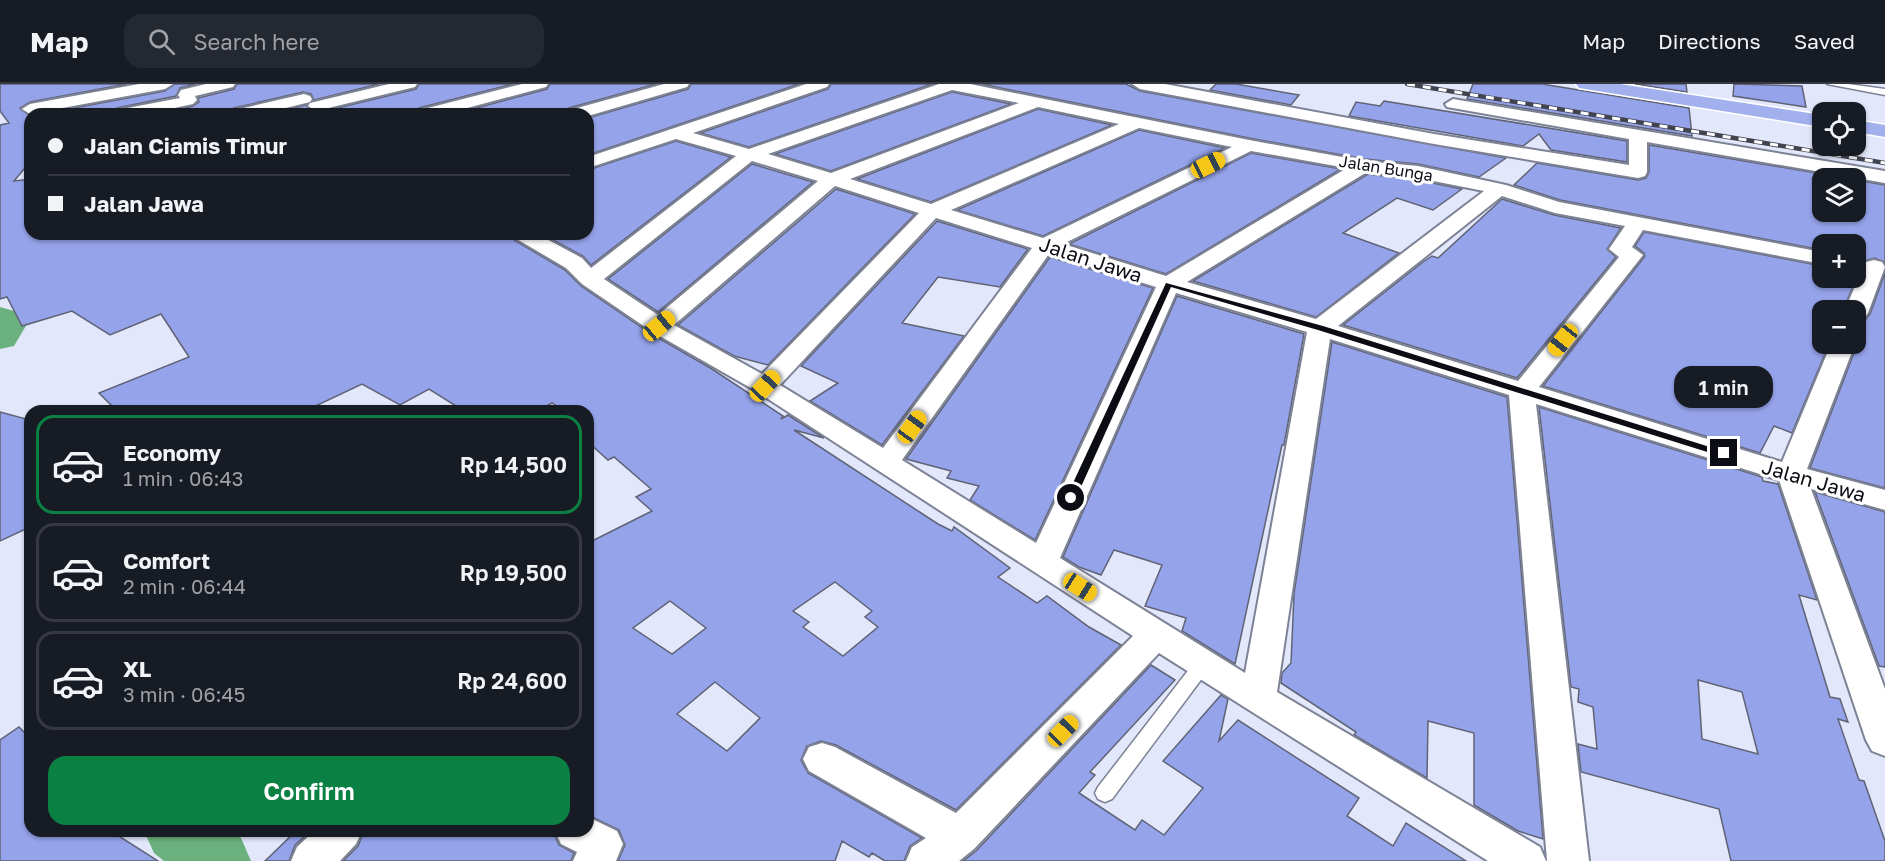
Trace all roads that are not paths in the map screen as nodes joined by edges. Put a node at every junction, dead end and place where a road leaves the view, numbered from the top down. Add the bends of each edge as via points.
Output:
1 (165, 84) edge
2 (227, 84) edge
3 (409, 84) edge
4 (540, 84) edge
5 (681, 84) edge
6 (820, 84) edge
7 (949, 84) edge
8 (1140, 84) edge
9 (1585, 84) edge
10 (1831, 84) edge
11 (283, 85) edge
12 (982, 87) edge
13 (1885, 92) edge
14 (1037, 102) junction
15 (316, 106) edge
16 (35, 108) edge
17 (153, 108) edge
18 (297, 108) edge
19 (449, 108) edge
20 (594, 109) edge
21 (1812, 119) edge
22 (1138, 122) junction
23 (1866, 128) edge
24 (1885, 131) edge
25 (675, 133) junction
26 (1638, 135) junction
27 (1434, 139) junction
28 (1249, 145) junction
29 (749, 155) junction
30 (594, 161) edge
31 (1364, 166) junction
32 (1418, 172) junction
33 (1885, 177) edge
34 (832, 179) junction
35 (1499, 189) junction
36 (933, 210) junction
37 (1637, 224) junction
38 (533, 240) edge
39 (1045, 245) junction
40 (1812, 256) edge
41 (1871, 267) edge
42 (590, 279) junction
43 (1169, 284) junction
44 (1860, 300) edge
45 (659, 326) junction
46 (1320, 328) junction
47 (1839, 354) edge
48 (765, 386) junction
49 (1522, 392) junction
50 (886, 463) junction
51 (1791, 474) junction
52 (1885, 500) edge
53 (1042, 563) junction
54 (1156, 634) junction
55 (1203, 664) junction
56 (1258, 699) junction
57 (1885, 740) edge
58 (822, 759) dead end
59 (1105, 793) dead end
60 (960, 836) junction
61 (336, 837) edge
62 (588, 837) edge
63 (312, 861) edge
64 (594, 861) edge
65 (927, 861) edge
66 (1525, 861) edge
67 (1568, 861) edge

1 - 16 street
2 - 17 street via 186,94 187,101
3 - 15 street
4 - 19 street
5 - 20 street
6 - 25 street
7 - 12 street, Jalan Bunga
7 - 29 street
8 - 27 street
9 - 21 highway
10 - 13 lane
11 - 15 street
12 - 14 street, Jalan Bunga
14 - 22 street, Jalan Bunga
14 - 34 street
15 - 18 street
22 - 28 street, Jalan Bunga
22 - 36 street
23 - 24 highway
25 - 29 street, Jalan Jawa
25 - 30 street
26 - 27 street via 1455,98
26 - 27 street via 1638,172
26 - 33 street
27 - 32 street
28 - 31 street, Jalan Bunga
28 - 39 street
29 - 34 street, Jalan Jawa
29 - 42 street
31 - 32 street, Jalan Bunga
31 - 43 street
32 - 35 street, Jalan Bunga
34 - 36 street, Jalan Jawa
34 - 45 street
35 - 37 street, Jalan Bunga via 1556,207
35 - 46 street
36 - 39 street, Jalan Jawa
36 - 48 street
37 - 40 street, Jalan Bunga
37 - 49 street via 1620,249 1632,255
38 - 42 street via 574,262
39 - 43 street, Jalan Jawa
39 - 50 street
41 - 44 street
42 - 45 street
43 - 46 street, Jalan Jawa
43 - 53 street
45 - 48 street
46 - 49 street, Jalan Jawa
46 - 56 street
47 - 51 street
48 - 50 street
49 - 51 street, Jalan Jawa
49 - 67 street
50 - 53 street
51 - 52 street, Jalan Jawa
51 - 57 street
53 - 54 street
54 - 55 street
54 - 60 street
55 - 56 street
55 - 59 lane
56 - 66 street
58 - 60 street
60 - 65 street
61 - 63 street
62 - 64 street via 603,844

